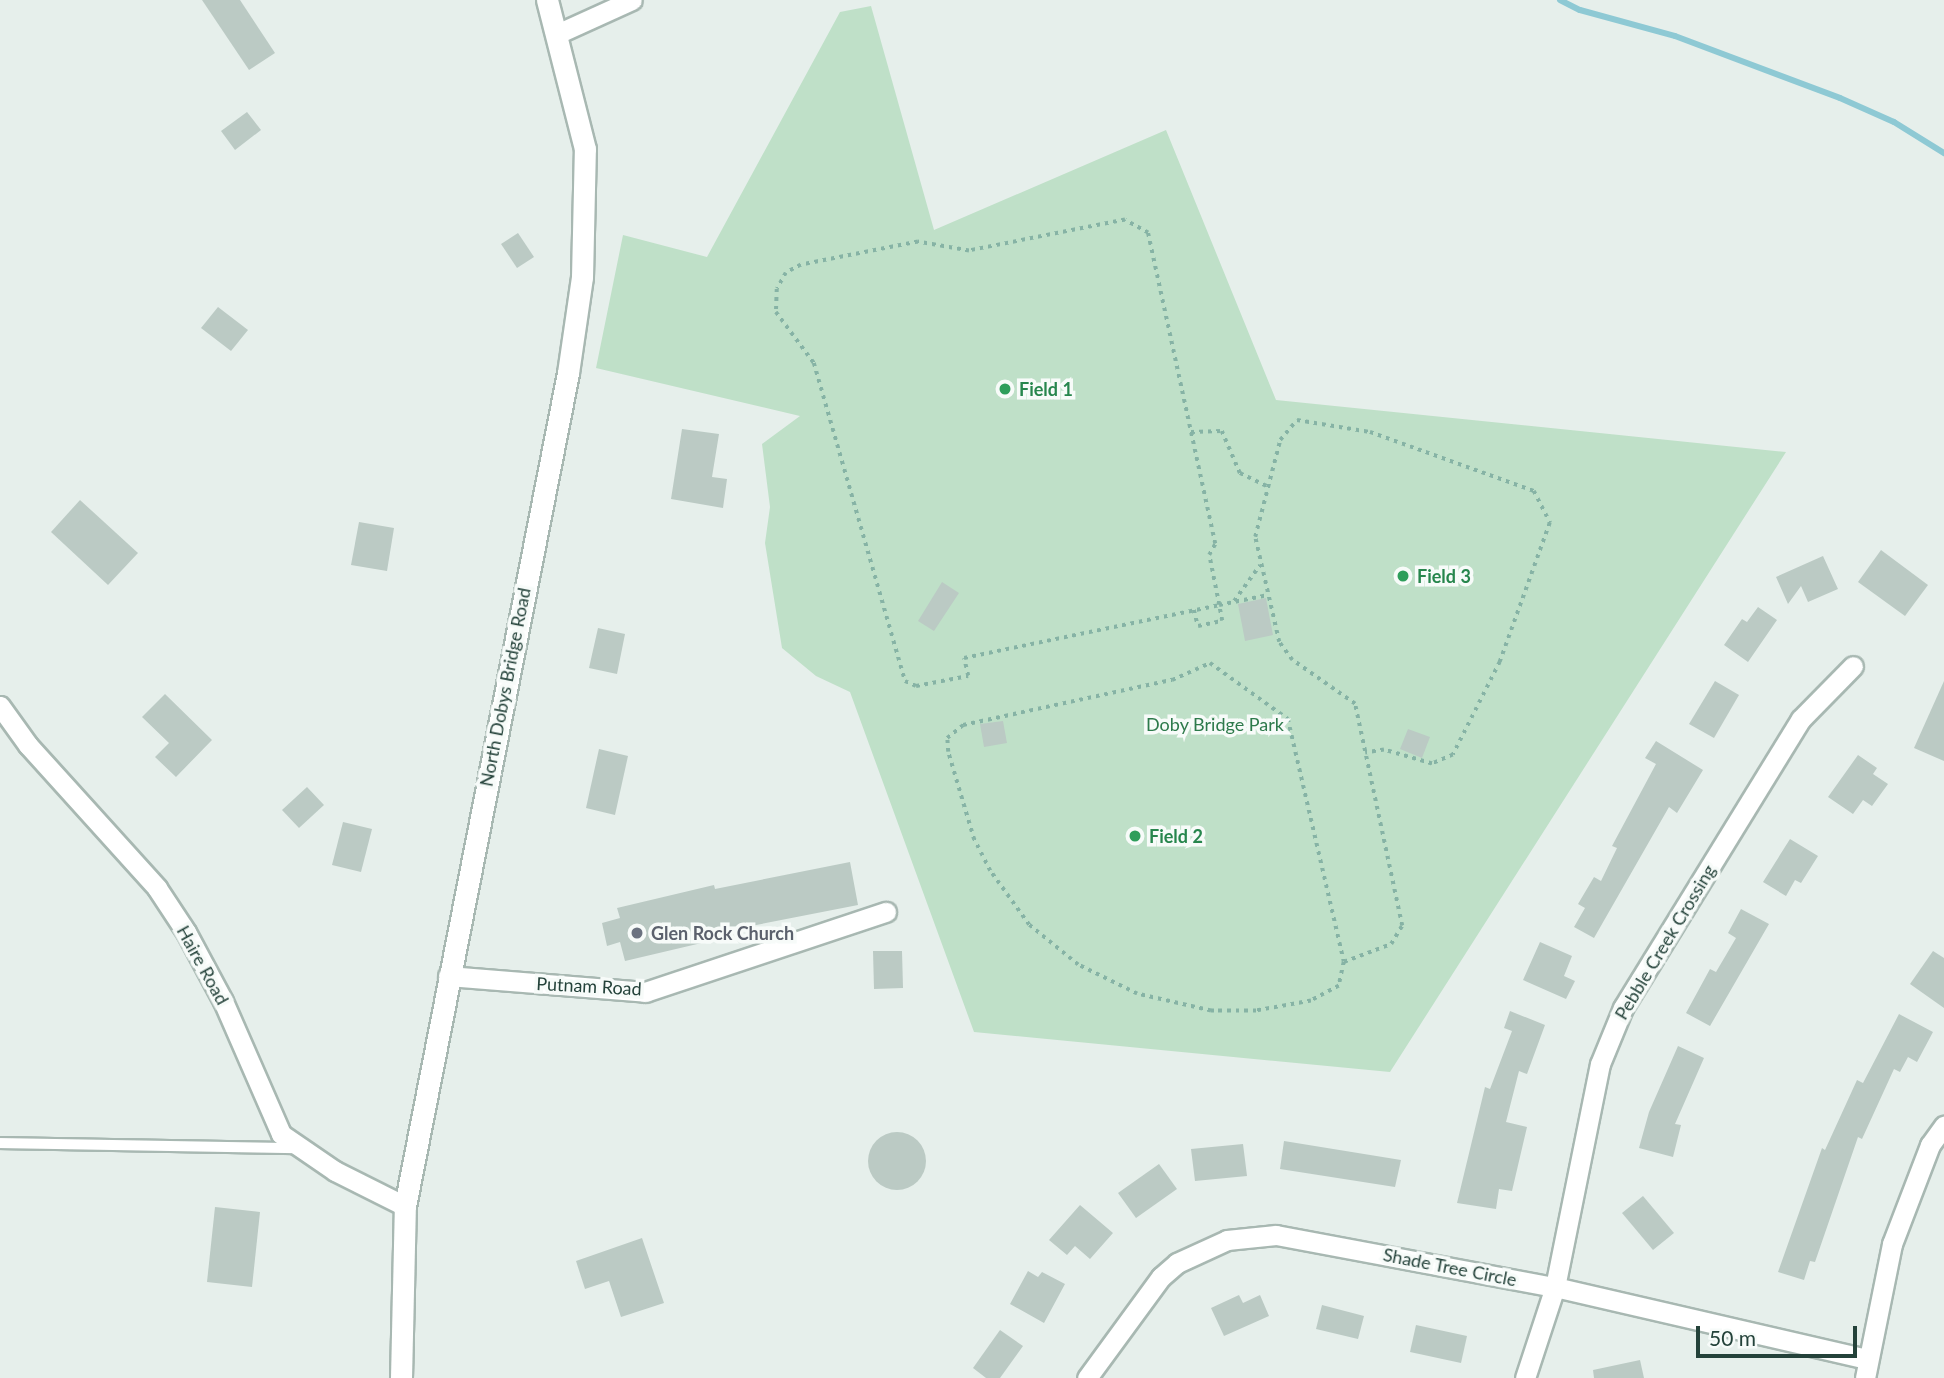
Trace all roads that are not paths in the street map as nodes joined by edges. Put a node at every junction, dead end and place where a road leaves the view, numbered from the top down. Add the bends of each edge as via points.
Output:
1 (547, 0) edge
2 (632, 0) edge
3 (558, 34) junction
4 (1853, 666) dead end
5 (0, 706) edge
6 (887, 912) dead end
7 (448, 976) junction
8 (1944, 1126) edge
9 (0, 1143) edge
10 (302, 1148) junction
11 (405, 1206) junction
12 (1555, 1287) junction
13 (1866, 1369) edge
14 (401, 1378) edge
15 (1087, 1378) edge
16 (1525, 1378) edge

1 - 3 street, North Dobys Bridge Road
2 - 3 street
3 - 7 street, North Dobys Bridge Road via 585,149 582,277 568,373
4 - 12 street, Pebble Creek Crossing via 1801,719 1623,1007 1600,1064
5 - 10 street, Haire Road via 28,745 157,888 223,1001 281,1134
6 - 7 street, Putnam Road via 645,992
7 - 11 street, North Dobys Bridge Road
8 - 13 street via 1930,1145 1892,1244
9 - 10 lane
10 - 11 street, Haire Road via 375,1194
11 - 14 street, North Dobys Bridge Road
12 - 13 street, Shade Tree Circle
12 - 15 street, Shade Tree Circle via 1276,1235 1227,1240 1197,1251 1161,1277
12 - 16 street, Pebble Creek Crossing

